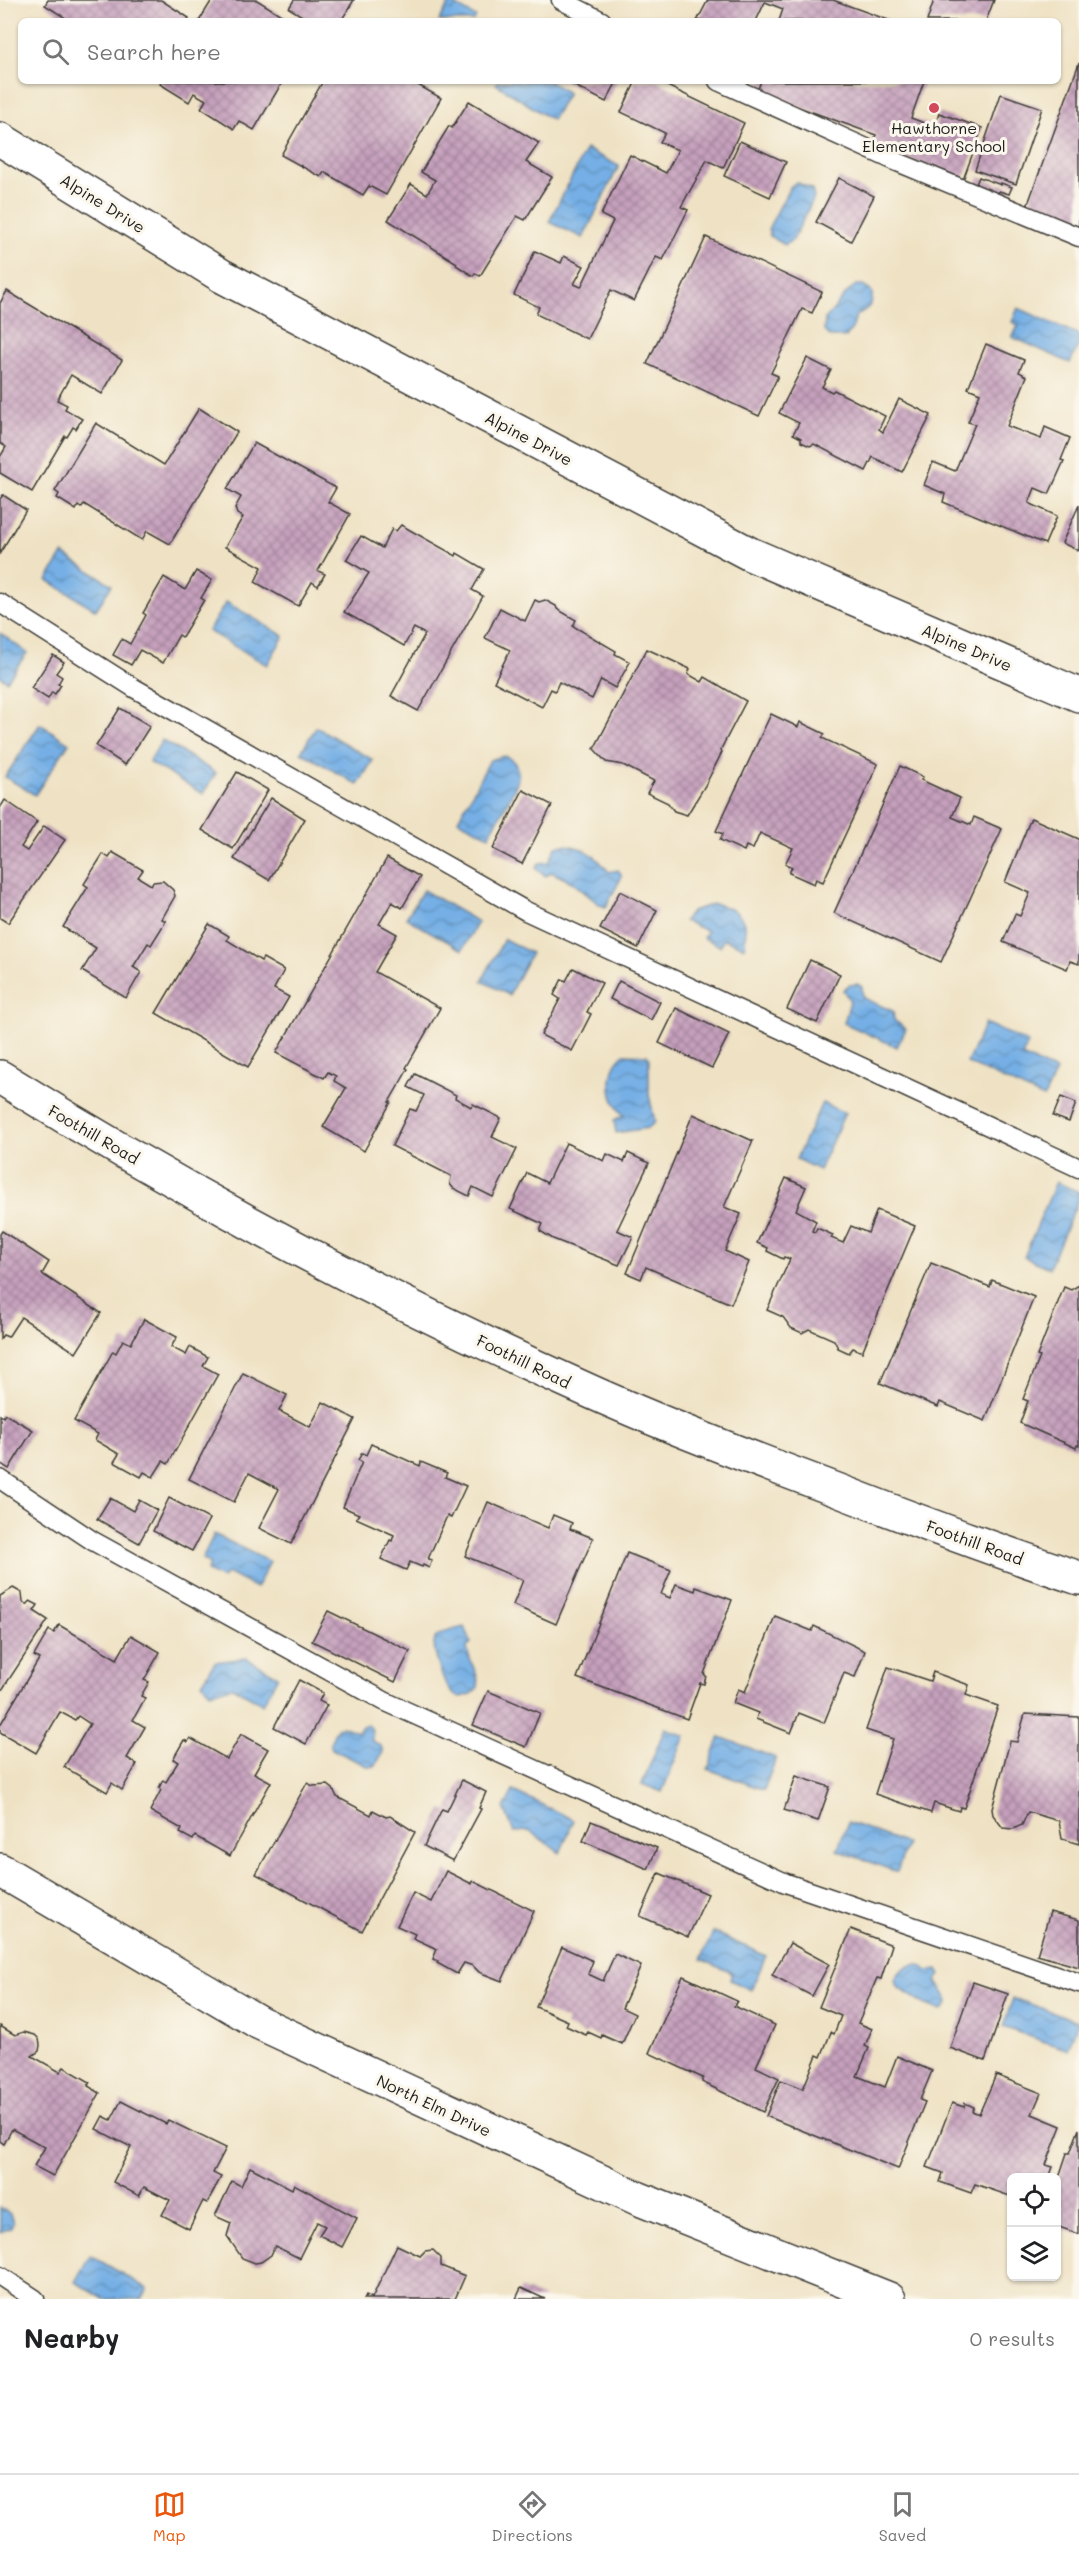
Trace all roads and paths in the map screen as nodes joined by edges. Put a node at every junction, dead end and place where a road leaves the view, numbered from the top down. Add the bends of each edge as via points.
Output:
1 (561, 0) edge
2 (596, 18) edge
3 (725, 84) edge
4 (0, 139) edge
5 (1079, 237) edge
6 (0, 603) edge
7 (1079, 694) edge
8 (0, 1077) edge
9 (1079, 1168) edge
10 (0, 1479) edge
11 (1079, 1578) edge
12 (0, 1870) edge
13 (1079, 1983) edge
14 (0, 2276) edge
15 (35, 2299) edge
16 (889, 2299) edge

1 - 2 lane
3 - 5 lane via 895,161
4 - 7 street, Alpine Drive via 222,276 750,554
6 - 9 lane via 134,688 526,911
8 - 11 street, Foothill Road via 269,1233 576,1385 718,1446
10 - 13 lane via 93,1541 384,1701 786,1883
12 - 16 street, North Elm Drive via 260,2023 637,2198
14 - 15 lane

